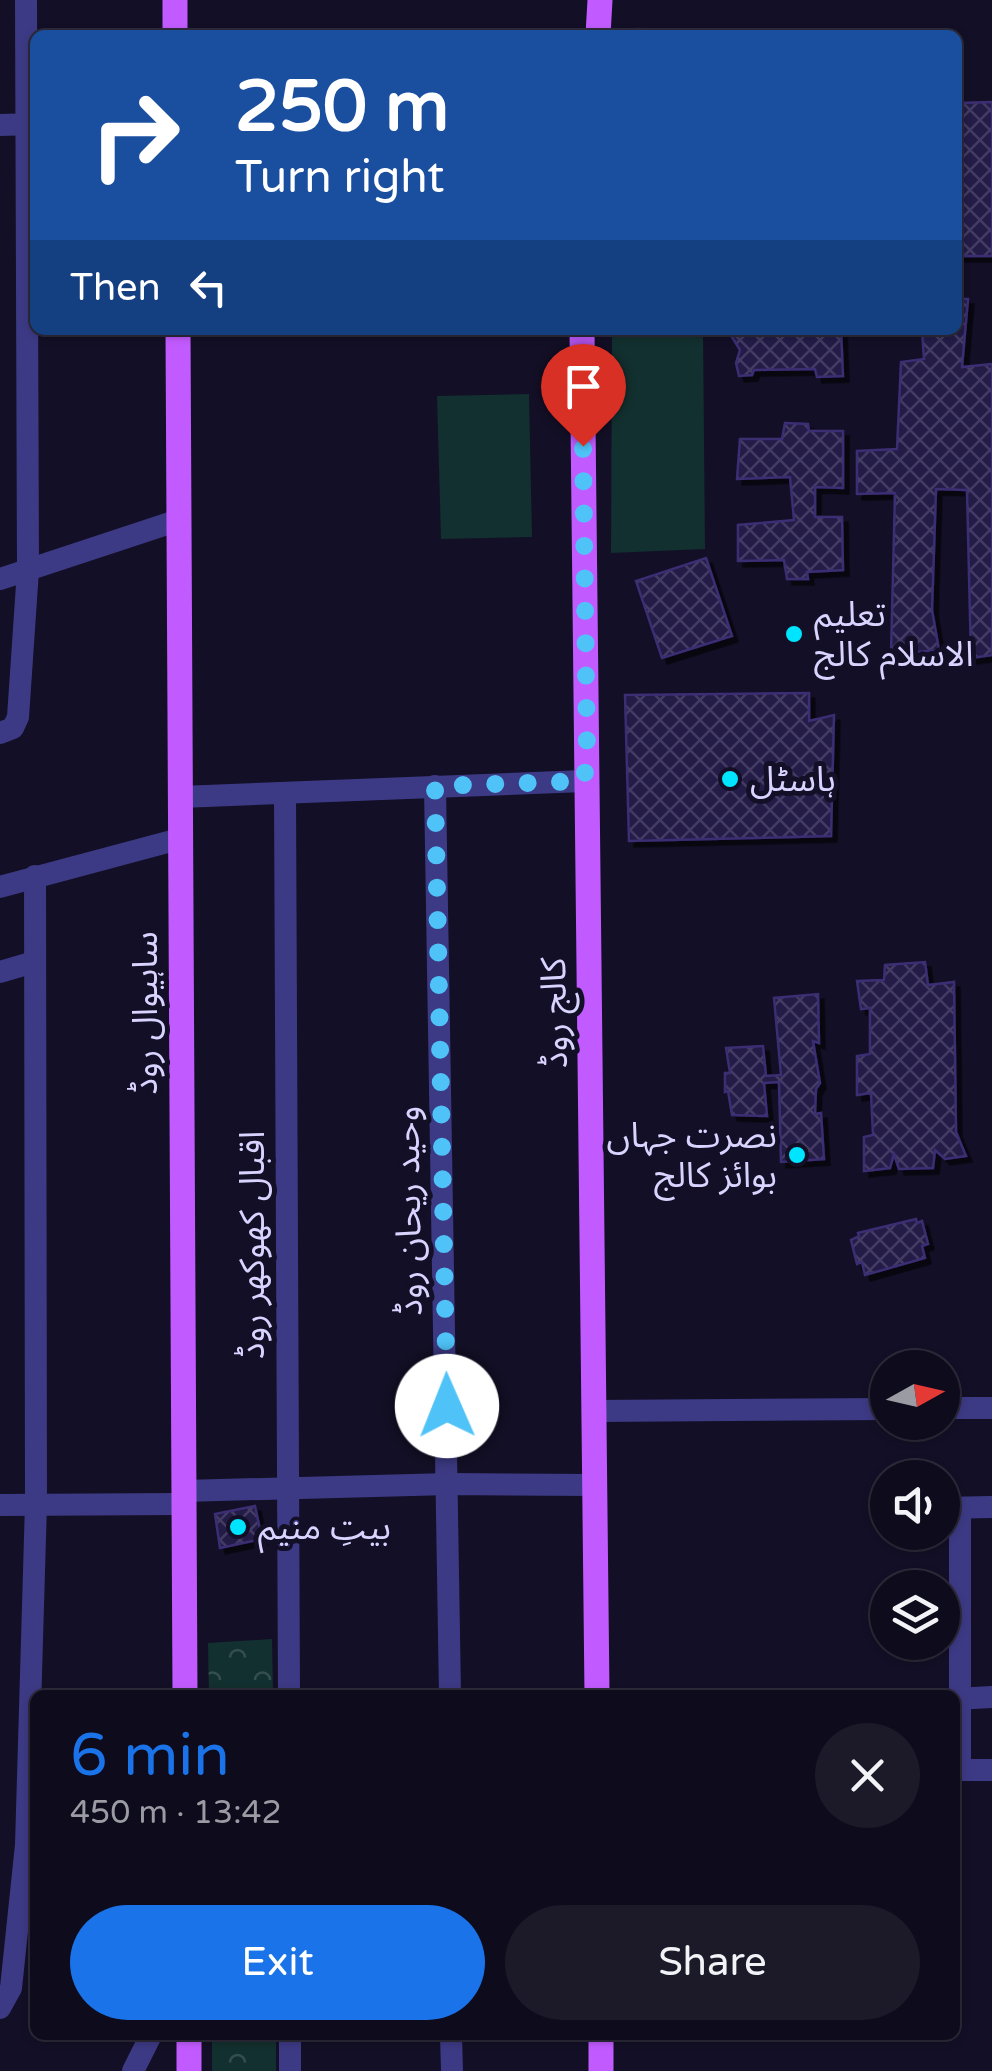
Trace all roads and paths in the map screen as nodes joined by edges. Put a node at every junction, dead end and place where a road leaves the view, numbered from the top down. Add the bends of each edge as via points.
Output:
1 (26, 0) edge
2 (175, 0) edge
3 (600, 0) edge
4 (175, 30) edge
5 (598, 30) edge
6 (30, 99) edge
7 (30, 124) edge
8 (0, 125) edge
9 (30, 273) edge
10 (178, 335) edge
11 (582, 335) edge
12 (179, 520) junction
13 (28, 570) junction
14 (0, 579) edge
15 (0, 733) edge
16 (584, 781) junction
17 (435, 786) junction
18 (285, 794) junction
19 (180, 797) junction
20 (179, 840) junction
21 (35, 876) junction
22 (0, 886) edge
23 (34, 962) junction
24 (0, 972) edge
25 (960, 1408) edge
26 (992, 1408) edge
27 (870, 1409) edge
28 (594, 1411) junction
29 (449, 1484) junction
30 (594, 1485) junction
31 (288, 1488) junction
32 (183, 1497) junction
33 (36, 1503) junction
34 (0, 1505) edge
35 (992, 1507) edge
36 (960, 1508) edge
37 (952, 1550) edge
38 (31, 1690) edge
39 (185, 1690) edge
40 (289, 1690) edge
41 (450, 1690) edge
42 (597, 1690) edge
43 (957, 1690) edge
44 (992, 1698) edge
45 (960, 1699) edge
46 (30, 1708) edge
47 (960, 1770) edge
48 (992, 1770) edge
49 (0, 2008) edge
50 (148, 2040) edge
51 (189, 2040) edge
52 (290, 2040) edge
53 (451, 2040) edge
54 (601, 2040) edge
55 (133, 2071) edge
56 (190, 2071) edge
57 (290, 2071) edge
58 (452, 2071) edge
59 (601, 2071) edge

1 - 6 street
2 - 4 main road
3 - 5 main road
7 - 8 street
9 - 13 street
10 - 12 main road, ساہیوال روڈ
11 - 16 main road, کالج روڈ
12 - 13 street
12 - 19 main road, ساہیوال روڈ
13 - 14 street
13 - 15 street via 18,717
16 - 17 street
16 - 28 main road, کالج روڈ
17 - 18 street
17 - 29 street, وحید ریحان روڈ
18 - 19 street
18 - 31 street, اقبال کھوکھر روڈ
19 - 20 main road, ساہیوال روڈ
20 - 21 street
20 - 32 main road, ساہیوال روڈ
21 - 22 street
21 - 23 street
23 - 24 street
23 - 33 street
25 - 26 street
27 - 28 street
28 - 30 main road, کالج روڈ
29 - 30 street
29 - 31 street
29 - 41 street, وحید ریحان روڈ
30 - 42 main road, کالج روڈ
31 - 32 street
31 - 40 street, اقبال کھوکھر روڈ
32 - 33 street
32 - 39 main road, ساہیوال روڈ
33 - 34 street
33 - 38 street
35 - 36 street
37 - 43 street
44 - 45 street
46 - 49 street via 26,1845 11,1988
47 - 48 street
50 - 55 street
51 - 56 main road
52 - 57 street
53 - 58 street
54 - 59 main road

